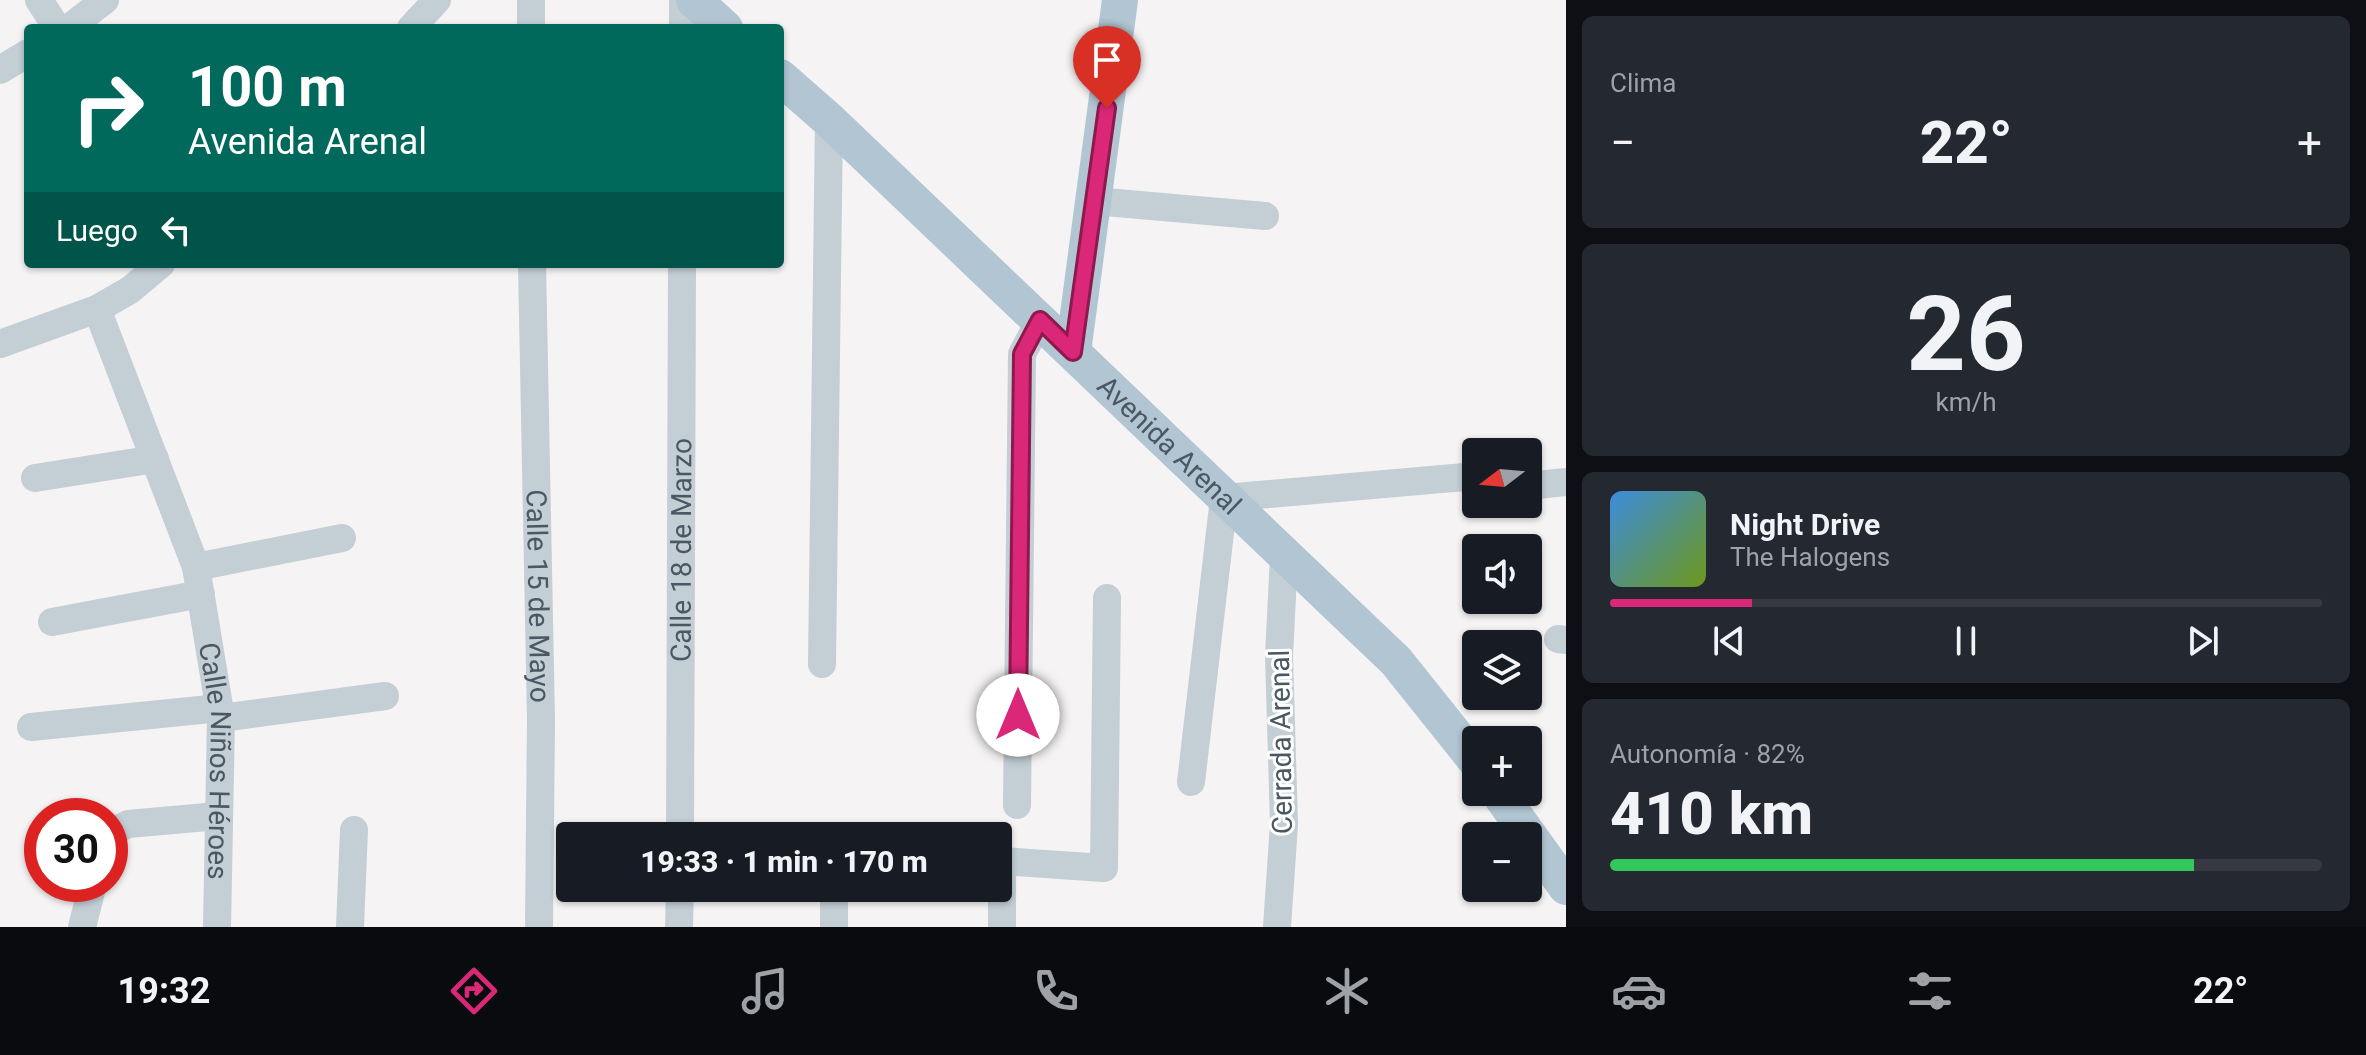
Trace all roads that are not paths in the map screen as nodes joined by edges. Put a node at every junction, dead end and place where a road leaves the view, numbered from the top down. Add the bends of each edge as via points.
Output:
1 (39, 0) edge
2 (105, 0) edge
3 (437, 0) edge
4 (531, 0) edge
5 (683, 0) edge
6 (694, 0) edge
7 (1120, 0) edge
8 (54, 24) edge
9 (74, 24) edge
10 (415, 24) edge
11 (531, 24) edge
12 (683, 24) edge
13 (721, 24) edge
14 (24, 55) edge
15 (0, 70) edge
16 (784, 81) edge
17 (829, 120) junction
18 (1094, 201) junction
19 (1265, 216) dead end
20 (156, 268) edge
21 (532, 268) edge
22 (682, 268) edge
23 (97, 309) junction
24 (1040, 320) junction
25 (0, 344) edge
26 (1073, 352) junction
27 (155, 459) junction
28 (1462, 477) edge
29 (35, 478) dead end
30 (1566, 482) edge
31 (1542, 485) edge
32 (1224, 498) junction
33 (342, 538) dead end
34 (1284, 556) junction
35 (198, 580) junction
36 (1107, 598) dead end
37 (52, 622) dead end
38 (822, 664) dead end
39 (385, 696) dead end
40 (221, 713) junction
41 (31, 727) dead end
42 (1462, 744) edge
43 (1191, 782) dead end
44 (1017, 805) dead end
45 (1509, 806) edge
46 (218, 816) junction
47 (680, 822) edge
48 (128, 828) edge
49 (354, 830) dead end
50 (1563, 875) edge
51 (88, 902) edge
52 (680, 902) edge
53 (834, 902) edge
54 (82, 927) edge
55 (217, 927) edge
56 (350, 927) edge
57 (539, 927) edge
58 (679, 927) edge
59 (834, 927) edge
60 (1002, 927) edge
61 (1277, 927) edge

1 - 8 street
2 - 9 street
3 - 10 street
4 - 11 street
5 - 12 street
6 - 13 main road
7 - 18 main road
14 - 15 street
16 - 17 main road, Avenida Arenal
17 - 24 main road, Avenida Arenal
17 - 38 street
18 - 19 street
18 - 26 main road
20 - 23 street
21 - 57 street, Calle 15 de Mayo via 541,720
22 - 47 street, Calle 18 de Marzo
23 - 25 street
23 - 27 street, Calle Niños Héroes
24 - 26 main road, Avenida Arenal
24 - 44 street via 1022,354
26 - 32 main road, Avenida Arenal
27 - 29 street
27 - 35 street, Calle Niños Héroes
28 - 32 street
30 - 31 street
32 - 34 main road, Avenida Arenal
32 - 43 street
33 - 35 street
34 - 42 main road, Avenida Arenal via 1396,661
34 - 61 street, Cerrada Arenal via 1279,656 1284,824
35 - 37 street
35 - 40 street, Calle Niños Héroes
36 - 60 street via 1104,868 1002,861
39 - 40 street
40 - 41 street
40 - 46 street, Calle Niños Héroes
45 - 50 main road
46 - 48 street
46 - 55 street, Calle Niños Héroes
49 - 56 street
51 - 54 street
52 - 58 street
53 - 59 street

